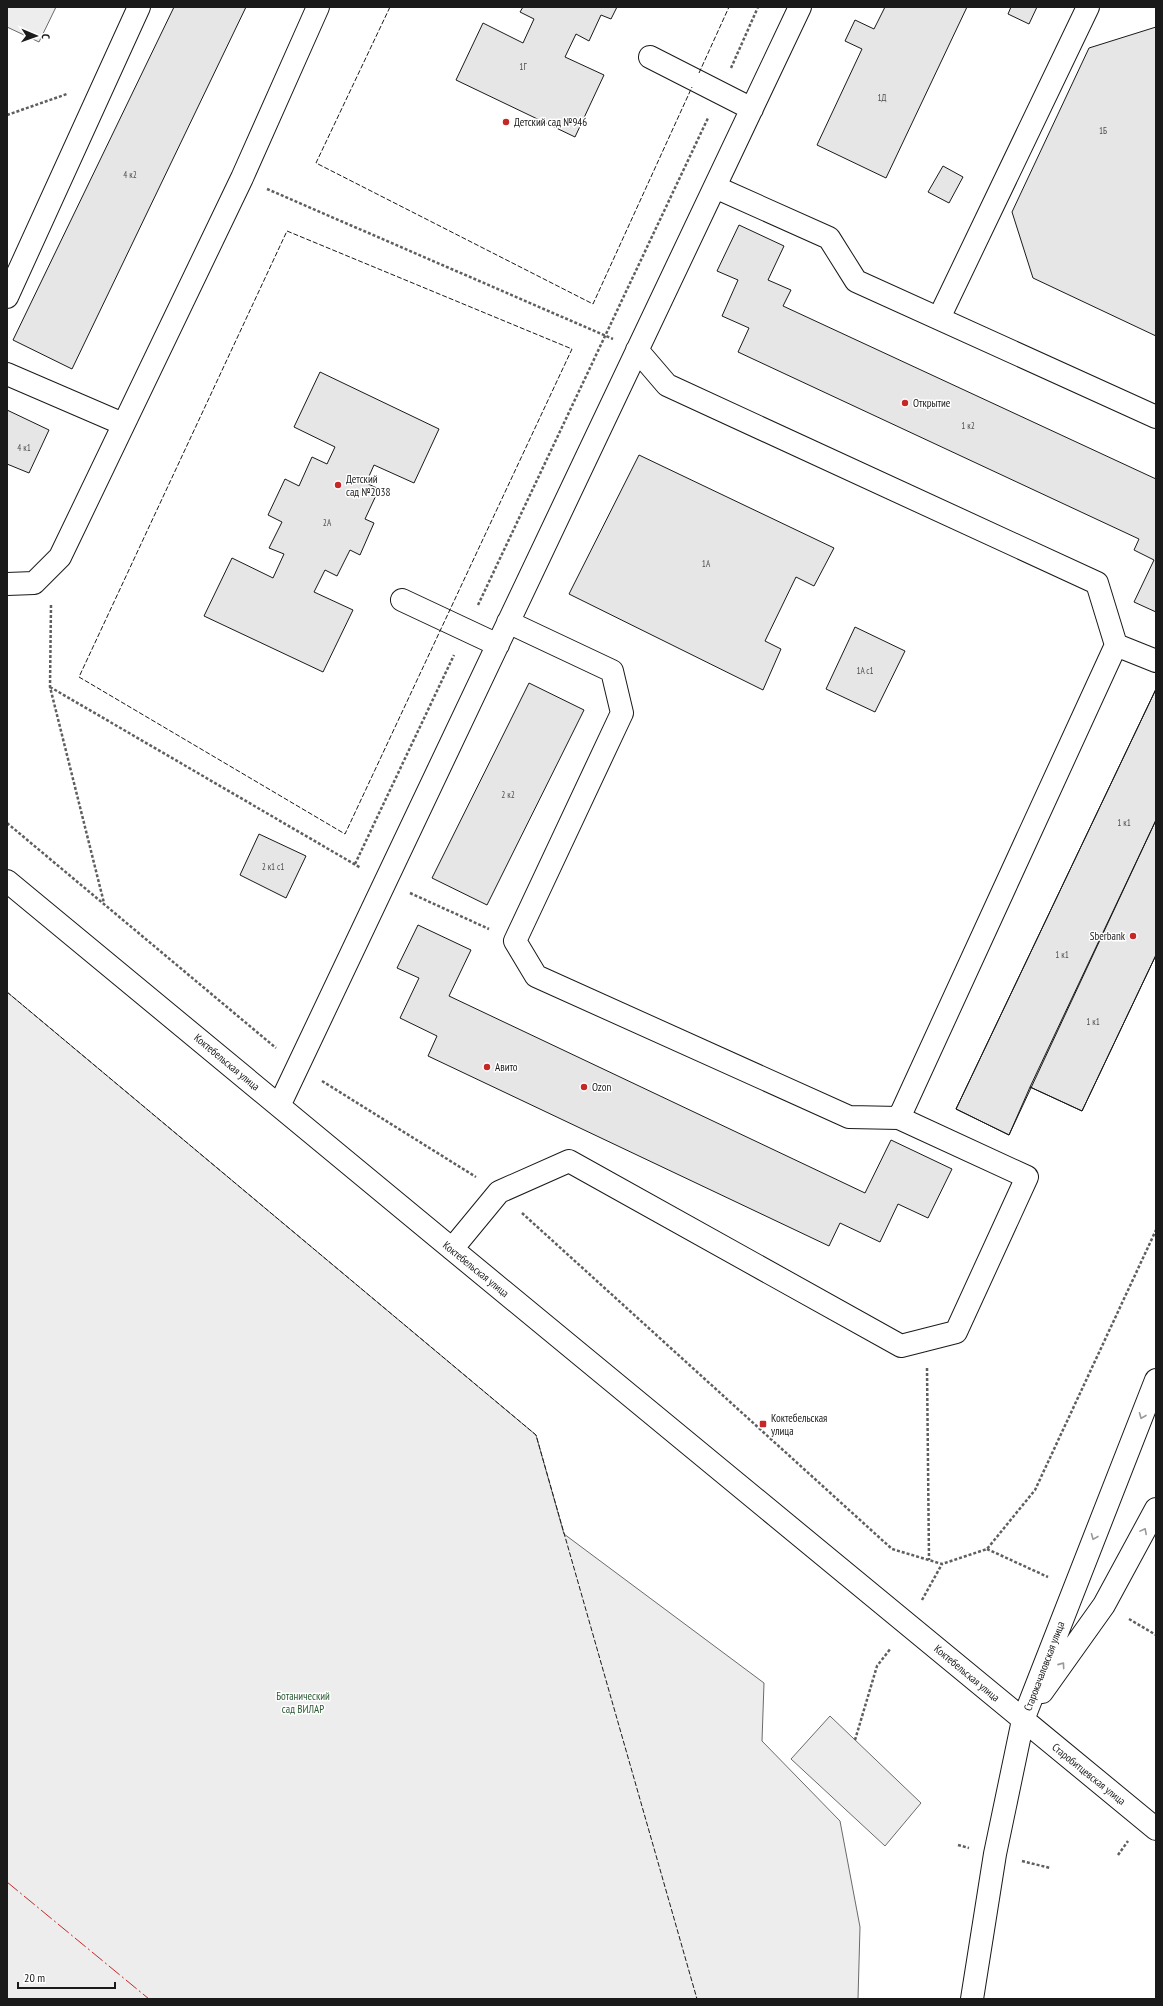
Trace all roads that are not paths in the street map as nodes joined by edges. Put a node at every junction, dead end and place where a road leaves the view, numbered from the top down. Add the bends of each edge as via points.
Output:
1 (139, 7) edge
2 (318, 7) edge
3 (800, 7) edge
4 (1088, 7) edge
5 (650, 57) dead end
6 (752, 109) junction
7 (715, 187) junction
8 (7, 297) edge
9 (939, 318) junction
10 (637, 350) junction
11 (7, 374) edge
12 (1156, 417) edge
13 (123, 424) junction
14 (7, 584) edge
15 (402, 600) dead end
16 (508, 622) junction
17 (498, 645) junction
18 (1116, 645) junction
19 (1156, 661) edge
20 (7, 881) edge
21 (279, 1106) junction
22 (899, 1118) junction
23 (452, 1249) junction
24 (1156, 1380) edge
25 (1156, 1509) edge
26 (1023, 1720) junction
27 (1156, 1829) edge
28 (972, 1999) edge

1 - 8 street
2 - 13 street via 242,178
3 - 6 street
4 - 9 street
5 - 6 street
6 - 7 street
7 - 9 street via 829,238 856,281
7 - 10 street
9 - 12 street
10 - 16 street
10 - 18 street via 667,385 1097,583
11 - 13 street
13 - 14 street via 60,557 34,583
15 - 17 street
16 - 17 street
16 - 22 street via 612,671 622,713 515,941 536,976 849,1117
17 - 21 street
18 - 19 street
18 - 22 street
20 - 21 street, Коктебельская улица
21 - 23 street, Коктебельская улица
22 - 23 street via 1027,1177 956,1332 900,1346 569,1161 499,1192
23 - 26 street, Коктебельская улица
24 -> 26 street, Старокачаловская улица
26 -> 25 street, Старокачаловская улица via 1104,1605
26 - 27 street, Старобитцевская улица
26 - 28 street via 994,1854

